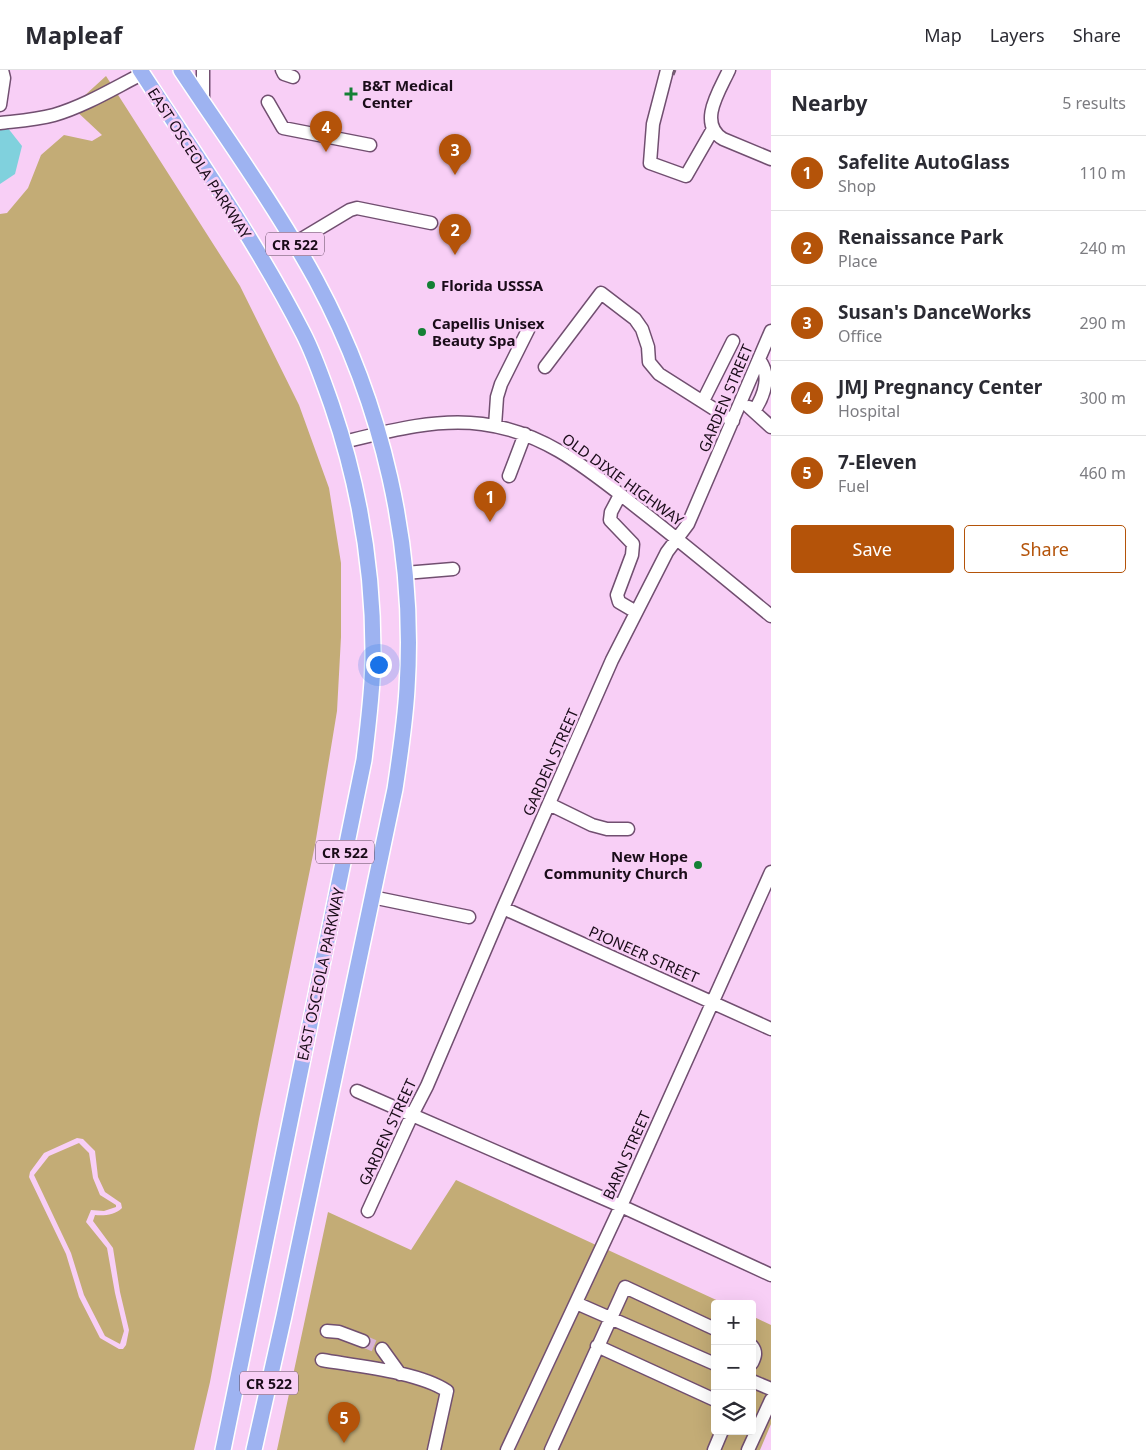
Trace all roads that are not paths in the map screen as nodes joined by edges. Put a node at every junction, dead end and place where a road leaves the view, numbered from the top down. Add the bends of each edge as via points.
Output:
1 (2, 70) edge
2 (181, 70) edge
3 (203, 70) edge
4 (282, 70) edge
5 (667, 70) edge
6 (729, 70) edge
7 (141, 72) edge
8 (293, 77) dead end
9 (203, 102) junction
10 (268, 102) dead end
11 (0, 104) edge
12 (1, 119) edge
13 (713, 129) junction
14 (370, 145) dead end
15 (771, 159) edge
16 (431, 223) dead end
17 (295, 243) junction
18 (529, 328) dead end
19 (771, 331) edge
20 (733, 341) dead end
21 (759, 360) junction
22 (545, 367) dead end
23 (742, 400) junction
24 (703, 402) junction
25 (754, 411) junction
26 (733, 421) junction
27 (495, 426) junction
28 (771, 427) edge
29 (378, 433) junction
30 (525, 434) junction
31 (344, 442) junction
32 (509, 476) dead end
33 (620, 495) junction
34 (676, 538) junction
35 (453, 569) dead end
36 (405, 573) junction
37 (636, 612) junction
38 (771, 616) edge
39 (549, 804) junction
40 (628, 829) dead end
41 (771, 872) edge
42 (372, 897) junction
43 (503, 908) junction
44 (468, 917) dead end
45 (712, 1003) junction
46 (771, 1030) edge
47 (357, 1091) dead end
48 (412, 1115) junction
49 (621, 1206) junction
50 (368, 1211) dead end
51 (771, 1275) edge
52 (576, 1303) junction
53 (610, 1318) junction
54 (711, 1327) edge
55 (327, 1331) dead end
56 (363, 1341) tunnel mouth
57 (597, 1346) junction
58 (382, 1349) tunnel mouth
59 (322, 1360) dead end
60 (711, 1362) edge
61 (400, 1374) junction
62 (756, 1383) edge
63 (771, 1389) edge
64 (711, 1398) edge
65 (771, 1400) edge
66 (720, 1435) edge
67 (223, 1450) edge
68 (254, 1450) edge
69 (434, 1450) edge
70 (507, 1450) edge
71 (551, 1450) edge
72 (714, 1450) edge
73 (748, 1450) edge

1 - 11 street
2 - 9 main road, CR 522
3 - 9 street
4 - 8 street
5 - 13 street via 653,124 650,163 686,176
6 - 13 street via 711,114
7 - 12 street via 88,101 55,114 34,120
7 - 31 main road, EAST OSCEOLA PARKWAY / CR 522 via 260,255 303,334
9 - 17 main road, CR 522
10 - 14 street via 283,128
13 - 15 street via 723,139
16 - 17 street via 357,208
17 - 29 main road, CR 522 via 343,337
18 - 27 street via 501,384
19 - 21 street, GARDEN STREET
20 - 24 street
21 - 23 street, GARDEN STREET
21 - 25 street via 770,372 770,379 769,388
22 - 24 street via 601,293 635,319 648,347 649,362 659,374
23 - 25 street
23 - 26 street, GARDEN STREET
24 - 26 street
25 - 28 street
26 - 34 street, GARDEN STREET via 688,524
27 - 29 street, OLD DIXIE HIGHWAY via 444,423
27 - 30 street, OLD DIXIE HIGHWAY
29 - 31 street, OLD DIXIE HIGHWAY
29 - 36 main road, CR 522 via 393,491
30 - 32 street
30 - 33 street, OLD DIXIE HIGHWAY via 574,460
31 - 67 main road, EAST OSCEOLA PARKWAY / CR 522 via 359,504 370,596 373,662 370,718
33 - 34 street, OLD DIXIE HIGHWAY
33 - 37 street via 610,520 633,544 617,595 619,602
34 - 37 street, GARDEN STREET
34 - 38 street, OLD DIXIE HIGHWAY
35 - 36 street
36 - 42 main road, CR 522 via 408,654 403,734 395,790
37 - 39 street, GARDEN STREET
39 - 40 street via 592,825
39 - 43 street, GARDEN STREET
41 - 45 street, BARN STREET
42 - 44 street
42 - 68 main road, CR 522
43 - 45 street, PIONEER STREET
43 - 48 street, GARDEN STREET
45 - 46 street, PIONEER STREET
45 - 49 street, BARN STREET
47 - 48 street
48 - 49 street
48 - 50 street, GARDEN STREET
49 - 51 street
49 - 52 street, BARN STREET
52 - 53 street
52 - 70 street, BARN STREET
53 - 54 street via 625,1287
53 - 57 street
53 - 60 street
55 - 56 street
57 - 64 street
57 - 71 street
58 - 61 street
59 - 61 street
61 - 69 street via 435,1383 446,1391
62 - 63 street
65 - 73 street
66 - 72 street

